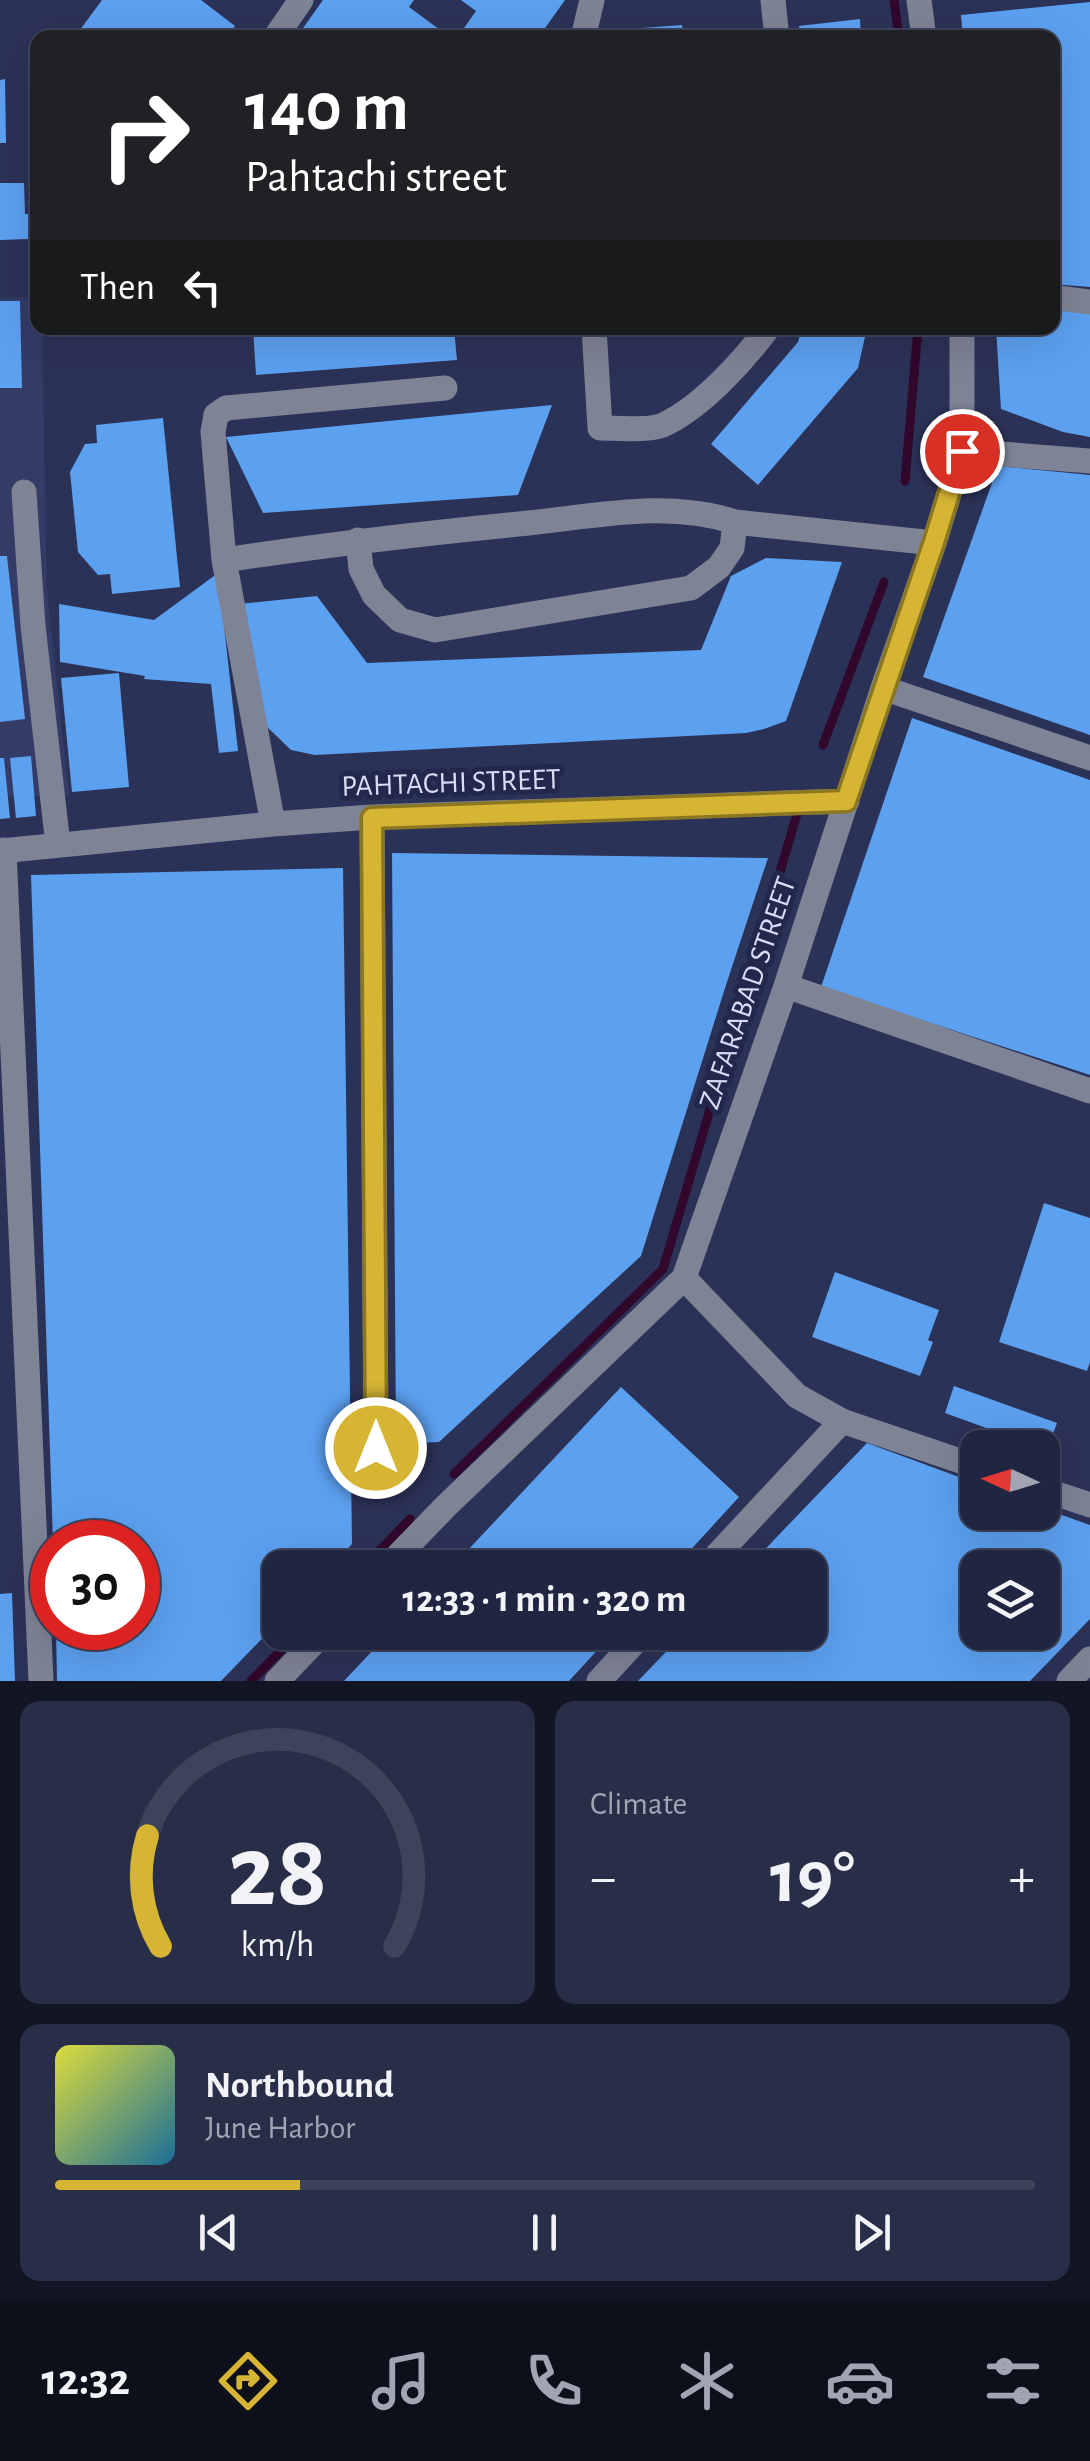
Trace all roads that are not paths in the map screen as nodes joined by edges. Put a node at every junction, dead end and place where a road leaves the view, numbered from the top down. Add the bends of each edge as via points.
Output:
1 (301, 0) edge
2 (592, 0) edge
3 (774, 0) edge
4 (919, 0) edge
5 (280, 30) edge
6 (585, 30) edge
7 (776, 30) edge
8 (923, 30) edge
9 (1060, 298) edge
10 (1090, 302) edge
11 (594, 335) edge
12 (762, 335) edge
13 (962, 335) edge
14 (445, 388) dead end
15 (962, 451) junction
16 (1090, 460) edge
17 (24, 492) dead end
18 (734, 522) junction
19 (358, 540) junction
20 (934, 542) junction
21 (224, 560) junction
22 (883, 688) junction
23 (1090, 758) edge
24 (846, 801) junction
25 (372, 818) junction
26 (273, 824) junction
27 (58, 845) junction
28 (2, 850) edge
29 (786, 986) junction
30 (1090, 1092) edge
31 (684, 1278) junction
32 (842, 1421) junction
33 (376, 1448) dead end
34 (960, 1461) edge
35 (1060, 1494) edge
36 (1090, 1504) edge
37 (403, 1550) edge
38 (722, 1550) edge
39 (307, 1650) edge
40 (627, 1650) edge
41 (1090, 1659) edge
42 (41, 1681) edge
43 (277, 1681) edge
44 (599, 1681) edge
45 (1069, 1681) edge

1 - 5 street
2 - 6 street
3 - 7 street
4 - 8 street
9 - 10 street
11 - 12 street via 600,428 660,427 706,397
13 - 15 street, ZAFARABAD STREET
14 - 21 street via 226,408 216,415
15 - 16 street
15 - 20 street, ZAFARABAD STREET
17 - 27 street
18 - 19 street via 656,510
18 - 19 street via 732,548 690,588 435,630 400,620 374,595
18 - 20 street
19 - 21 street
20 - 22 street, ZAFARABAD STREET
21 - 26 street
22 - 23 street
22 - 24 street, ZAFARABAD STREET
24 - 25 street, PAHTACHI STREET
24 - 29 street, ZAFARABAD STREET
25 - 26 street, PAHTACHI STREET
25 - 33 street
26 - 27 street, PAHTACHI STREET
27 - 28 street, PAHTACHI STREET
28 - 42 street
29 - 30 street
29 - 31 street, ZAFARABAD STREET
31 - 32 street via 797,1396
31 - 37 street, ZAFARABAD STREET
32 - 34 street
32 - 38 street
35 - 36 street
39 - 43 street
40 - 44 street
41 - 45 street

